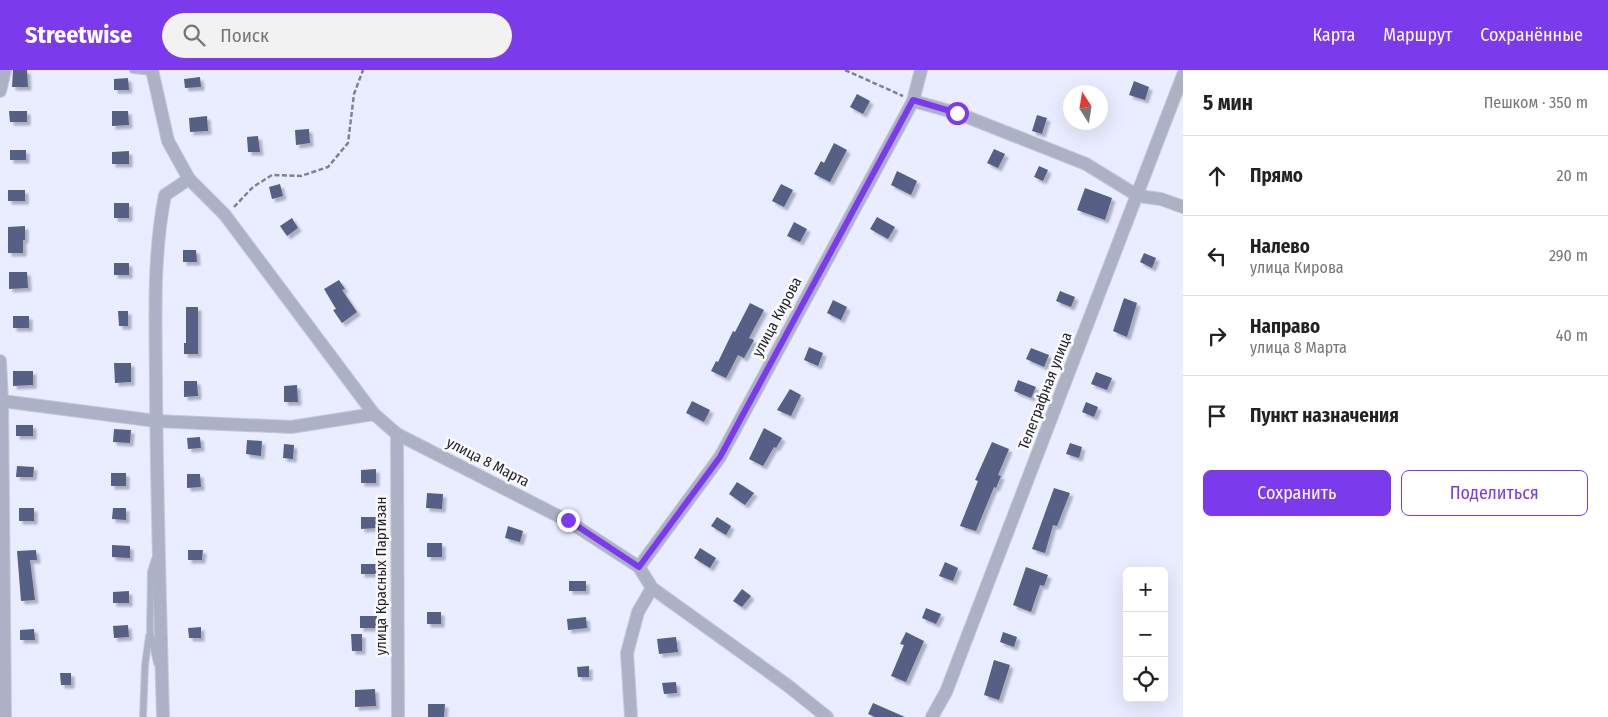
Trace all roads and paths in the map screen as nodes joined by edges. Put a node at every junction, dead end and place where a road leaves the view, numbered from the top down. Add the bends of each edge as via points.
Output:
1 (5, 70) edge
2 (133, 70) edge
3 (363, 70) edge
4 (845, 70) edge
5 (922, 70) edge
6 (152, 71) edge
7 (1183, 75) edge
8 (0, 91) edge
9 (913, 100) junction
10 (189, 179) junction
11 (1138, 196) junction
12 (1183, 207) edge
13 (225, 215) junction
14 (0, 361) edge
15 (2, 401) junction
16 (374, 414) junction
17 (156, 421) junction
18 (397, 434) junction
19 (159, 544) junction
20 (639, 567) junction
21 (652, 588) junction
22 (150, 631) junction
23 (162, 686) junction
24 (5, 717) edge
25 (143, 717) edge
26 (163, 717) edge
27 (398, 717) edge
28 (631, 717) edge
29 (827, 717) edge
30 (932, 717) edge

1 - 8 street
2 - 6 lane
3 - 13 path via 354,94 348,143 328,167 300,176 272,175 253,187
4 - 9 path
5 - 9 street, улица Кирова
6 - 10 street, улица 8 Марта via 168,141
7 - 11 street, Телеграфная улица
9 - 11 street via 957,113 1086,164
9 - 20 street, улица Кирова via 720,457
10 - 13 street, улица 8 Марта
10 - 17 street via 166,195 159,226
11 - 12 street via 1161,199
11 - 30 street, Телеграфная улица via 946,692
13 - 16 street, улица 8 Марта
14 - 15 street
15 - 17 street
15 - 24 street
16 - 17 street via 291,427
16 - 18 street, улица 8 Марта
17 - 19 street
18 - 20 street, улица 8 Марта via 568,520
18 - 27 street, улица Красных Партизан
19 - 22 lane via 151,572
19 - 23 street
20 - 21 street, улица 8 Марта
21 - 28 street via 638,612 627,653
21 - 29 street, улица 8 Марта
22 - 23 lane
22 - 25 lane
23 - 26 street

